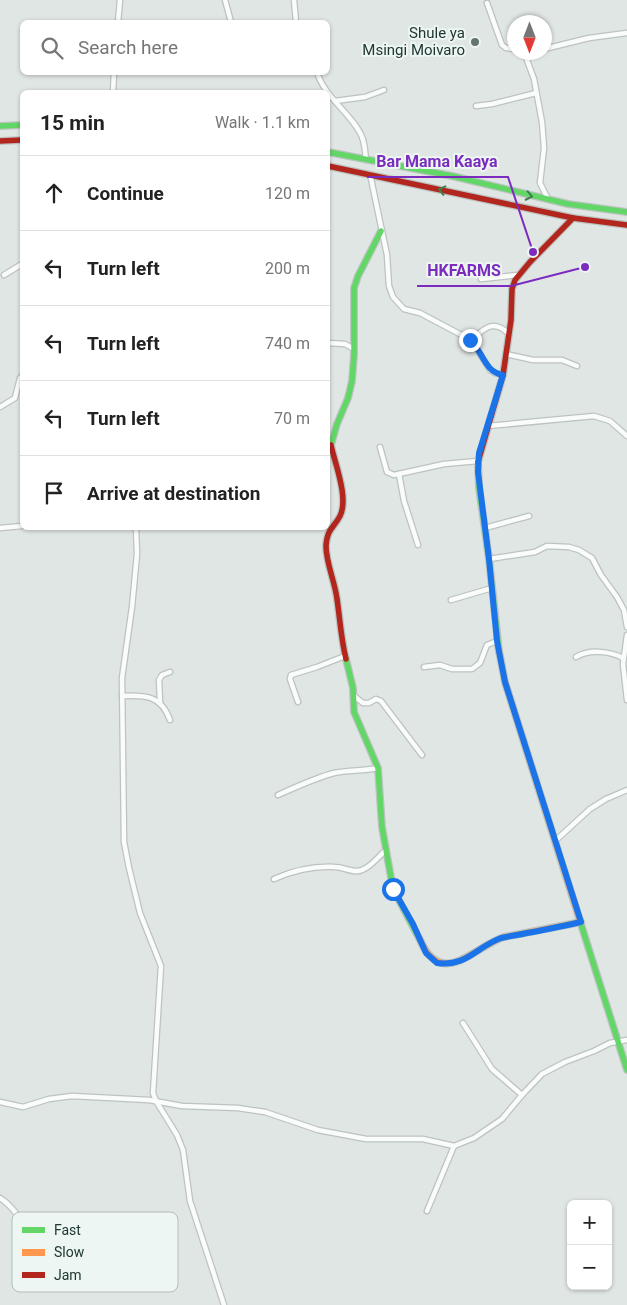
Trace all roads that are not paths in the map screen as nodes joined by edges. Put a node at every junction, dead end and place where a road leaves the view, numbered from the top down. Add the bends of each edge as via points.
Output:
1 (120, 0) edge
2 (225, 0) edge
3 (294, 0) edge
4 (487, 3) dead end
5 (118, 20) edge
6 (230, 20) edge
7 (296, 20) edge
8 (627, 33) edge
9 (552, 46) edge
10 (507, 48) edge
11 (528, 60) edge
12 (114, 75) edge
13 (318, 75) edge
14 (113, 90) edge
15 (327, 90) edge
16 (384, 90) dead end
17 (536, 93) junction
18 (330, 94) edge
19 (335, 101) junction
20 (476, 106) dead end
21 (20, 125) edge
22 (0, 126) edge
23 (20, 140) edge
24 (0, 141) edge
25 (330, 152) edge
26 (366, 160) junction
27 (330, 166) edge
28 (370, 174) junction
29 (468, 180) junction
30 (501, 188) junction
31 (464, 195) junction
32 (548, 200) junction
33 (497, 204) junction
34 (627, 212) edge
35 (572, 218) junction
36 (627, 225) edge
37 (381, 230) junction
38 (20, 265) edge
39 (4, 275) dead end
40 (518, 275) junction
41 (480, 278) dead end
42 (508, 334) junction
43 (470, 340) junction
44 (330, 343) edge
45 (354, 349) junction
46 (506, 354) junction
47 (577, 366) dead end
48 (503, 375) junction
49 (20, 378) edge
50 (0, 407) edge
51 (488, 426) junction
52 (627, 436) edge
53 (330, 443) edge
54 (380, 447) dead end
55 (330, 450) edge
56 (478, 461) junction
57 (399, 474) junction
58 (529, 516) dead end
59 (20, 526) edge
60 (0, 528) edge
61 (485, 528) junction
62 (330, 529) edge
63 (136, 530) edge
64 (330, 530) edge
65 (418, 545) dead end
66 (489, 559) junction
67 (492, 588) junction
68 (451, 600) dead end
69 (627, 627) edge
70 (627, 635) edge
71 (497, 641) junction
72 (344, 656) junction
73 (576, 657) dead end
74 (624, 658) junction
75 (424, 667) dead end
76 (170, 672) dead end
77 (353, 695) junction
78 (122, 696) junction
79 (627, 700) edge
80 (160, 702) junction
81 (298, 702) dead end
82 (170, 720) dead end
83 (422, 755) dead end
84 (378, 768) junction
85 (627, 790) edge
86 (278, 795) dead end
87 (555, 841) junction
88 (386, 850) junction
89 (274, 879) dead end
90 (581, 922) junction
91 (463, 1023) dead end
92 (619, 1040) junction
93 (627, 1040) edge
94 (627, 1070) edge
95 (522, 1095) junction
96 (156, 1101) junction
97 (0, 1102) edge
98 (454, 1146) junction
99 (0, 1198) edge
100 (427, 1211) dead end
101 (15, 1212) edge
102 (224, 1305) edge

1 - 5 street
2 - 6 street
3 - 7 street
4 - 10 street via 502,45
8 - 9 street
11 - 17 street
12 - 14 street
13 - 15 street
16 - 19 street via 366,97
17 - 20 street
17 - 32 street via 544,136 540,184
18 - 19 street
19 - 26 street via 359,132
21 - 22 main road
23 - 24 main road
25 - 26 main road
26 - 29 main road
27 - 28 main road
31 -> 28 main road
28 - 37 street
29 - 30 main road
29 - 31 main road
30 -> 32 main road
30 - 33 main road
31 - 33 main road
32 - 34 main road
33 - 35 main road
35 - 36 main road
35 - 40 main road
37 - 43 street via 394,299 404,308
37 - 45 main road via 354,284
38 - 39 street
40 - 41 street
40 - 42 main road via 512,289
42 - 43 street via 500,326 491,326
42 - 46 main road
43 - 48 street via 490,370
44 - 45 street via 345,344
45 - 53 main road via 350,390
46 - 47 street via 533,360 562,360
46 - 48 main road
48 - 51 main road
49 - 50 street via 15,398
51 - 52 street via 594,416 610,421
51 - 56 main road
54 - 57 street via 387,472
55 - 62 main road via 343,496 340,516
56 - 57 street via 444,464
56 - 61 main road
57 - 65 street
58 - 61 street
59 - 60 street
61 - 66 main road
63 - 78 street via 135,579 122,668
64 - 72 main road via 326,548 337,598
66 - 67 main road
66 - 69 street via 535,552 547,546 569,546 580,550 592,558 620,602
67 - 68 street
67 - 71 main road
70 - 74 street
71 - 75 street via 487,645 480,663 472,669 452,670 440,665
71 - 87 main road via 505,682
72 - 77 main road
72 - 81 street via 291,675
73 - 74 street via 593,652
74 - 79 street
76 - 80 street via 159,680
77 - 83 street via 366,704 376,699 381,701
77 - 84 main road via 356,718
78 - 80 street via 153,698
78 - 96 street via 126,855 140,913 161,966 153,1087
80 - 82 street
84 - 86 street via 333,773
84 - 88 main road
85 - 87 street via 596,805
87 - 90 main road
88 - 89 street via 360,871 316,868
88 - 90 main road via 395,895 426,953 437,963 464,960 502,938
90 - 92 main road
91 - 95 street via 492,1069
92 - 93 street
92 - 94 main road
92 - 95 street via 542,1074
95 - 98 street via 502,1119 474,1138
96 - 97 street via 72,1096 27,1106
96 - 98 street via 265,1112 318,1130 366,1139 423,1139
96 - 102 street via 174,1128 183,1150 190,1201
98 - 100 street
99 - 101 street

